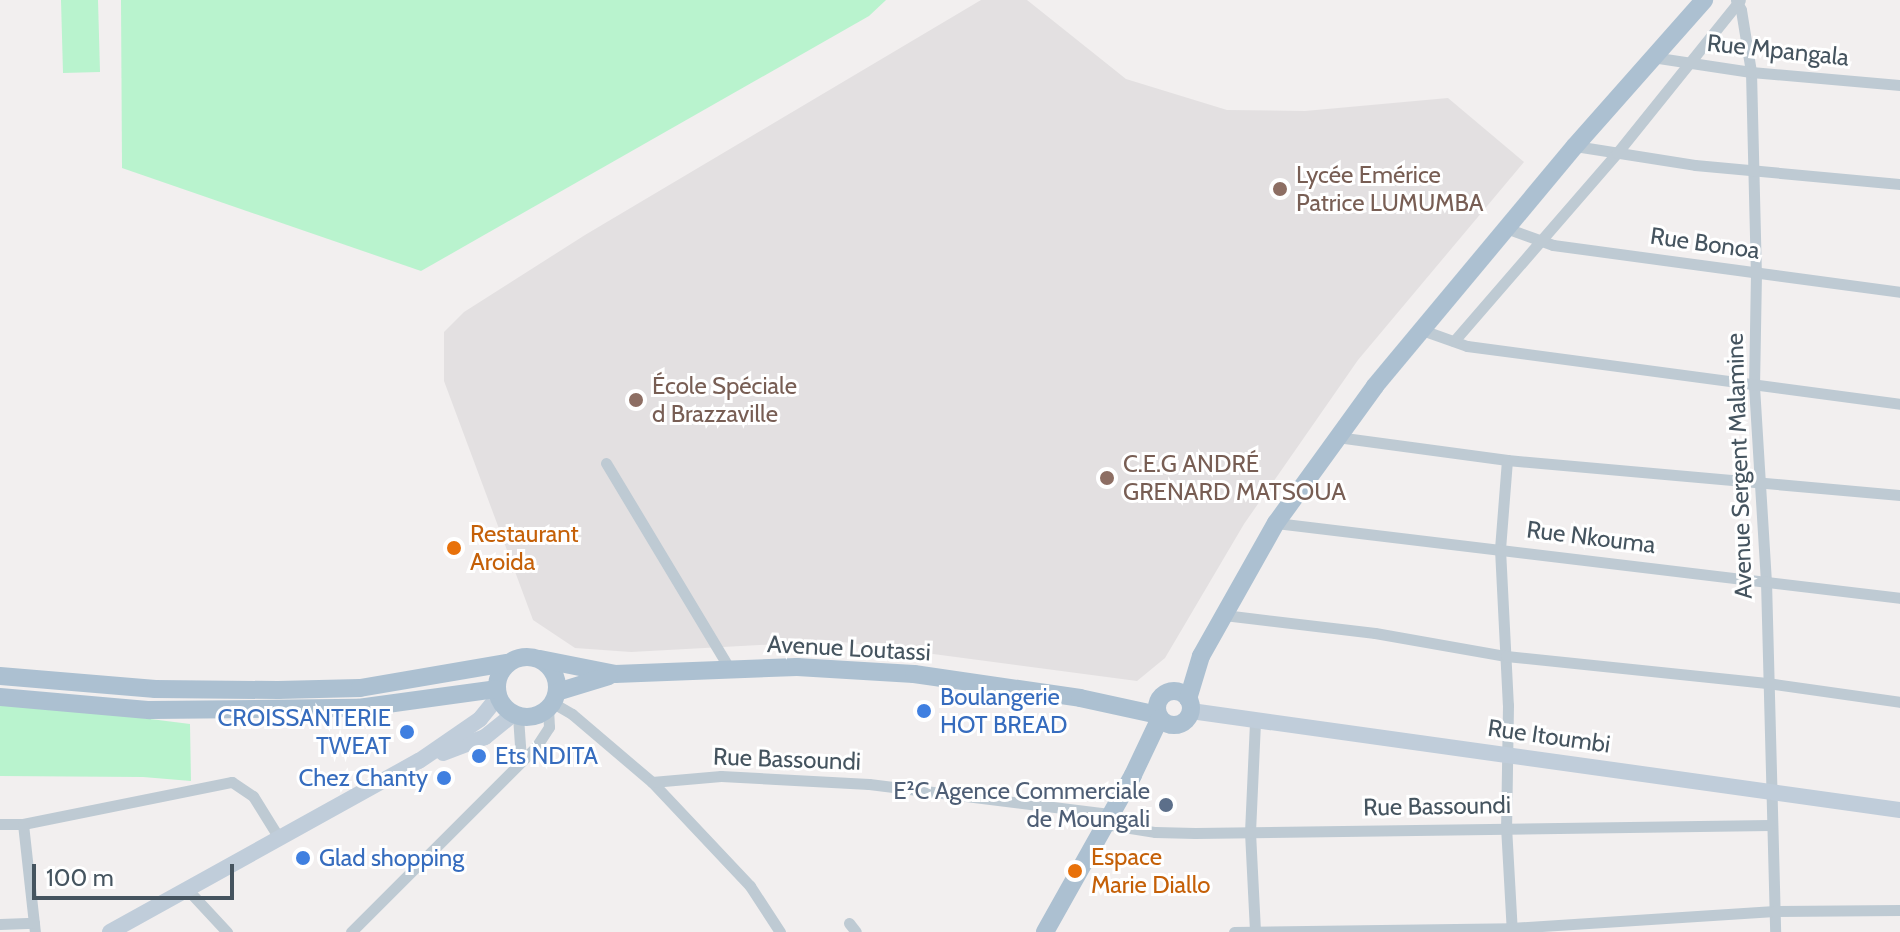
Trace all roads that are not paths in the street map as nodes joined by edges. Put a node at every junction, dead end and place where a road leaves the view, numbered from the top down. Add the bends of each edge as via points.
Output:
1 (1704, 0) edge
2 (1738, 1) edge
3 (1652, 57) junction
4 (1689, 62) junction
5 (1751, 72) junction
6 (1900, 85) edge
7 (1575, 146) junction
8 (1617, 153) junction
9 (1753, 169) junction
10 (1900, 184) edge
11 (1506, 228) junction
12 (1538, 239) junction
13 (1756, 273) junction
14 (1900, 292) edge
15 (1422, 330) junction
16 (1454, 341) junction
17 (1754, 386) junction
18 (1900, 404) edge
19 (1337, 437) junction
20 (1507, 460) junction
21 (606, 463) dead end
22 (1758, 482) junction
23 (1900, 495) edge
24 (1276, 523) junction
25 (1500, 549) junction
26 (1766, 581) junction
27 (1900, 598) edge
28 (1224, 615) junction
29 (1201, 656) junction
30 (1506, 656) junction
31 (540, 659) junction
32 (507, 663) junction
33 (730, 669) junction
34 (615, 674) junction
35 (0, 676) edge
36 (1767, 683) junction
37 (497, 693) junction
38 (0, 697) edge
39 (552, 701) junction
40 (1900, 702) edge
41 (1162, 705) junction
42 (1190, 705) junction
43 (516, 715) junction
44 (1255, 722) junction
45 (1178, 725) junction
46 (1508, 755) junction
47 (521, 760) junction
48 (419, 761) junction
49 (1133, 775) junction
50 (652, 782) junction
51 (1770, 790) junction
52 (1900, 810) edge
53 (1108, 819) junction
54 (0, 824) edge
55 (23, 824) junction
56 (1770, 825) junction
57 (1506, 826) junction
58 (1250, 832) junction
59 (279, 838) junction
60 (187, 889) junction
61 (1900, 910) edge
62 (1774, 911) junction
63 (0, 924) edge
64 (35, 927) edge
65 (1512, 930) edge
66 (110, 932) edge
67 (227, 932) edge
68 (351, 932) edge
69 (780, 932) edge
70 (1045, 932) edge
71 (1234, 932) edge
72 (1255, 932) edge
73 (1775, 932) edge

1 - 3 main road
2 - 4 street
2 - 5 street, Avenue Sergent Malamine
3 - 4 street, Rue Mpangala
3 - 7 main road
4 - 5 street, Rue Mpangala
4 - 8 street
5 - 6 street, Rue Mpangala
5 - 9 street, Avenue Sergent Malamine
7 - 8 street
7 - 11 main road
8 - 9 street
8 - 12 street
9 - 10 street
9 - 13 street, Avenue Sergent Malamine
11 - 12 street, Rue Bonoa
11 - 15 main road
12 - 13 street, Rue Bonoa
12 - 16 street
13 - 14 street, Rue Bonoa
13 - 17 street, Avenue Sergent Malamine
15 - 16 street
15 - 19 main road
16 - 17 street
17 - 18 street
17 - 22 street, Avenue Sergent Malamine
19 - 20 street
19 - 24 main road
20 - 22 street
20 - 25 street
21 - 33 street
22 - 23 street
22 - 26 street, Avenue Sergent Malamine
24 - 25 street, Rue Nkouma
24 - 28 main road
25 - 26 street, Rue Nkouma
25 - 30 street
26 - 27 street, Rue Nkouma
26 - 36 street, Avenue Sergent Malamine
28 - 29 main road
28 - 30 street
29 - 41 main road
29 - 42 main road
30 - 36 street
30 - 46 street
31 - 32 main road via 522,656
31 - 34 main road, Avenue Loutassi
31 - 39 main road via 554,673
32 - 35 main road via 360,688 306,690 155,689
32 - 37 main road via 500,671
33 - 34 main road, Avenue Loutassi
33 - 41 main road, Avenue Loutassi via 914,674
34 - 39 main road, Avenue Loutassi
36 - 40 street
36 - 51 street, Avenue Sergent Malamine
37 - 38 main road via 358,708 150,710
37 - 43 main road
37 - 48 street via 480,719
39 - 43 main road via 534,716
39 - 47 street via 549,727
39 - 50 street
41 - 42 main road
41 - 45 main road
41 - 49 main road
42 - 44 street, Rue Itoumbi
42 - 45 main road
43 - 47 street
43 - 48 street via 485,737
44 - 46 street, Rue Itoumbi
44 - 58 street
45 - 49 main road
46 - 51 street, Rue Itoumbi
46 - 57 street
47 - 68 street
48 - 59 street
49 - 53 main road
50 - 53 street, Rue Bassoundi via 721,776 869,784
50 - 69 street via 750,886
51 - 52 street, Rue Itoumbi
51 - 56 street, Avenue Sergent Malamine
53 - 58 street, Rue Bassoundi via 1155,832
53 - 70 main road
54 - 55 street
55 - 59 street via 232,782 253,796
55 - 64 street
56 - 57 street, Rue Bassoundi
56 - 62 street, Avenue Sergent Malamine
57 - 58 street, Rue Bassoundi
57 - 65 street
58 - 72 street
59 - 60 street
60 - 66 street
60 - 67 street
61 - 62 street
62 - 65 street
62 - 73 street, Avenue Sergent Malamine
63 - 64 street
65 - 72 street
71 - 72 street

